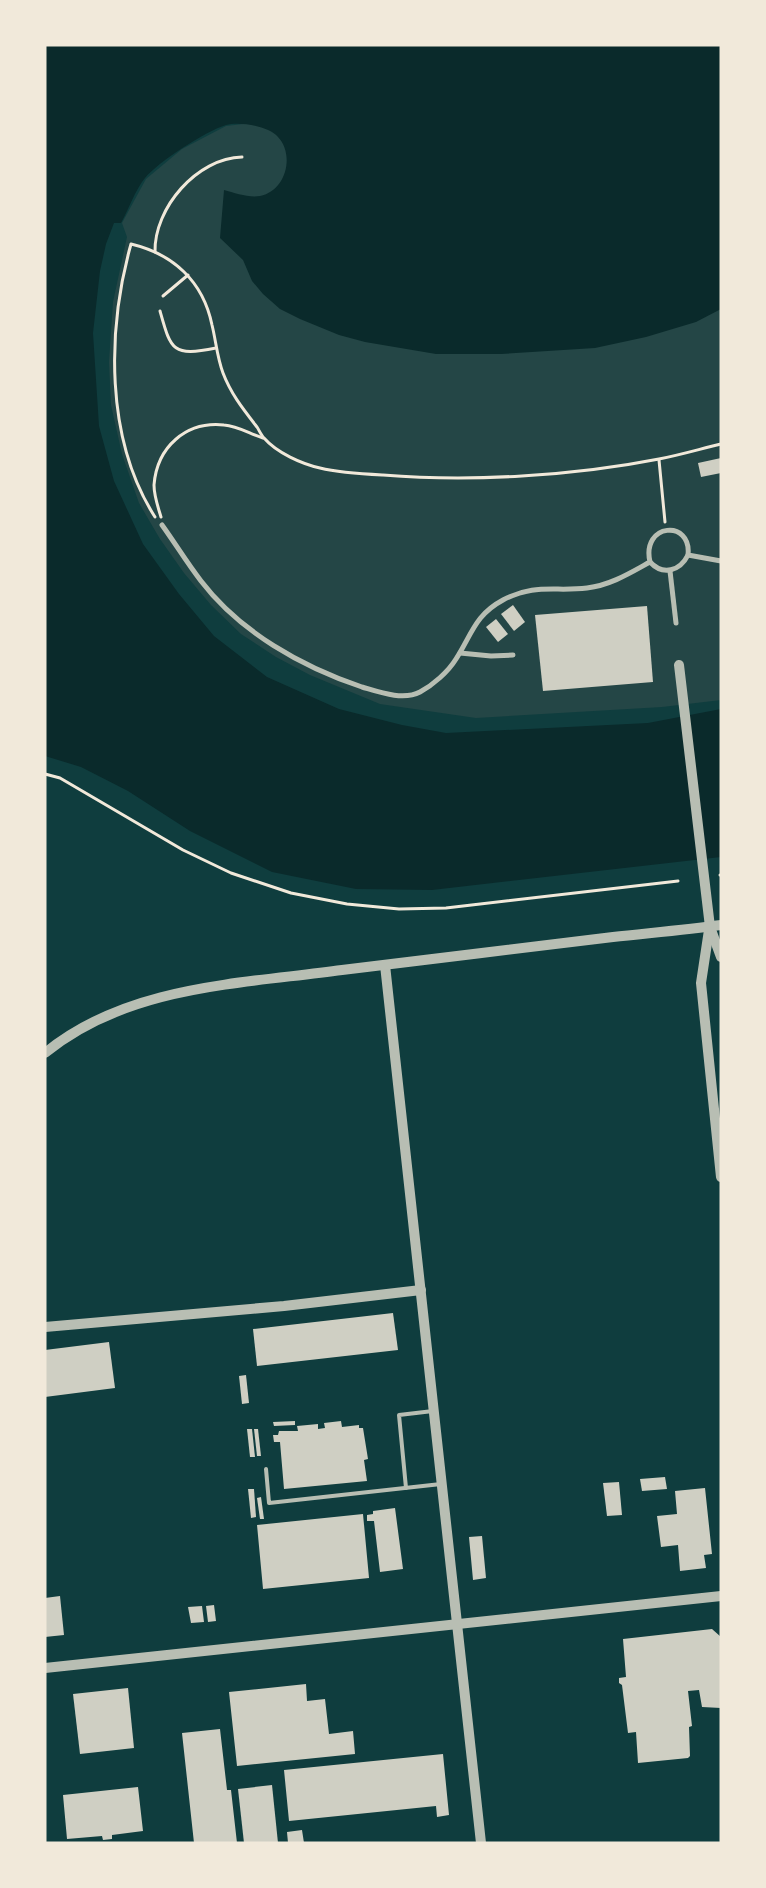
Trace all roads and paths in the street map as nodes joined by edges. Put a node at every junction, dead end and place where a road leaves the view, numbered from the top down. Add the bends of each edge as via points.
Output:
1 (242, 158) dead end
2 (155, 252) junction
3 (188, 274) junction
4 (163, 296) dead end
5 (160, 310) dead end
6 (216, 348) junction
7 (264, 438) junction
8 (721, 444) edge
9 (658, 459) junction
10 (162, 525) junction
11 (666, 530) junction
12 (688, 555) junction
13 (721, 561) edge
14 (650, 562) junction
15 (670, 571) junction
16 (676, 623) dead end
17 (460, 653) junction
18 (513, 655) dead end
19 (679, 665) dead end
20 (45, 774) edge
21 (678, 882) dead end
22 (715, 926) edge
23 (721, 957) edge
24 (385, 965) junction
25 (45, 1053) edge
26 (721, 1177) edge
27 (421, 1290) junction
28 (45, 1327) edge
29 (434, 1411) junction
30 (266, 1469) dead end
31 (442, 1484) junction
32 (406, 1488) junction
33 (721, 1596) edge
34 (456, 1624) junction
35 (45, 1668) edge
36 (481, 1843) edge

1 - 2 path via 206,168 180,189 162,221
2 - 3 path
2 - 10 path via 131,244 113,352 124,443 147,506
3 - 4 path
3 - 6 path via 207,304
5 - 6 path via 164,329 177,350 193,353
6 - 7 path via 231,393
7 - 9 path via 294,458 320,468 409,477 508,476
7 - 10 path via 236,427 209,424 179,436 165,449 157,467 154,487
8 - 9 path
9 - 11 path
10 - 17 street via 222,604 292,657 340,680 375,691 413,695 431,685
11 - 12 street via 683,537
11 - 14 street via 659,532 650,544
12 - 13 street
12 - 15 street via 680,567
14 - 15 street
14 - 17 street via 601,586 545,588 505,599 477,620
15 - 16 street
17 - 18 street
19 - 22 street via 703,867
20 - 21 path via 60,778 183,850 231,873 291,893 338,902 399,909 446,908
22 - 23 street
22 - 24 street
22 - 26 street via 701,983
24 - 25 street via 160,997 115,1012
24 - 27 street
27 - 28 street
27 - 29 street
29 - 31 street
29 - 32 lane via 399,1415
30 - 32 lane via 269,1503
31 - 32 lane
31 - 34 street
33 - 34 street
34 - 35 street
34 - 36 street

